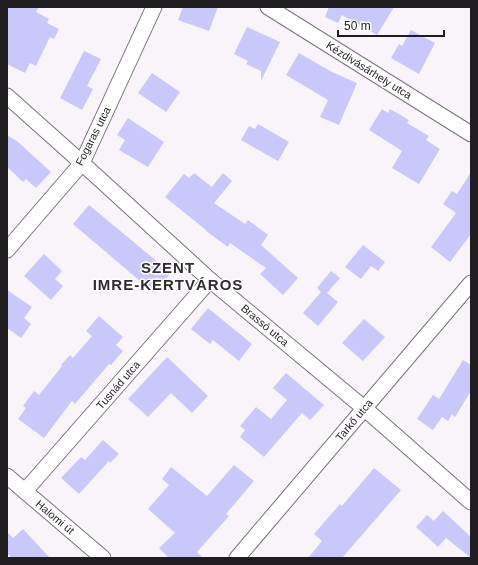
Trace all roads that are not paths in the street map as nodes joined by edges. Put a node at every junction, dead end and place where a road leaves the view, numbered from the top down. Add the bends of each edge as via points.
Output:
1 (154, 7) edge
2 (268, 7) edge
3 (7, 96) edge
4 (471, 134) edge
5 (82, 162) junction
6 (7, 250) edge
7 (210, 280) junction
8 (471, 283) edge
9 (364, 408) junction
10 (7, 476) edge
11 (25, 491) junction
12 (471, 502) edge
13 (103, 558) edge
14 (237, 558) edge

1 - 5 street, Fogaras utca
2 - 4 street, Kézdivásárhely utca
3 - 5 street, Brassó utca
5 - 6 street, Fogaras utca
5 - 7 street, Brassó utca
7 - 9 street, Brassó utca
7 - 11 street, Tusnád utca
8 - 9 street, Tarkő utca
9 - 12 street, Brassó utca
9 - 14 street, Tarkő utca
10 - 11 street, Halomi út
11 - 13 street, Halomi út

